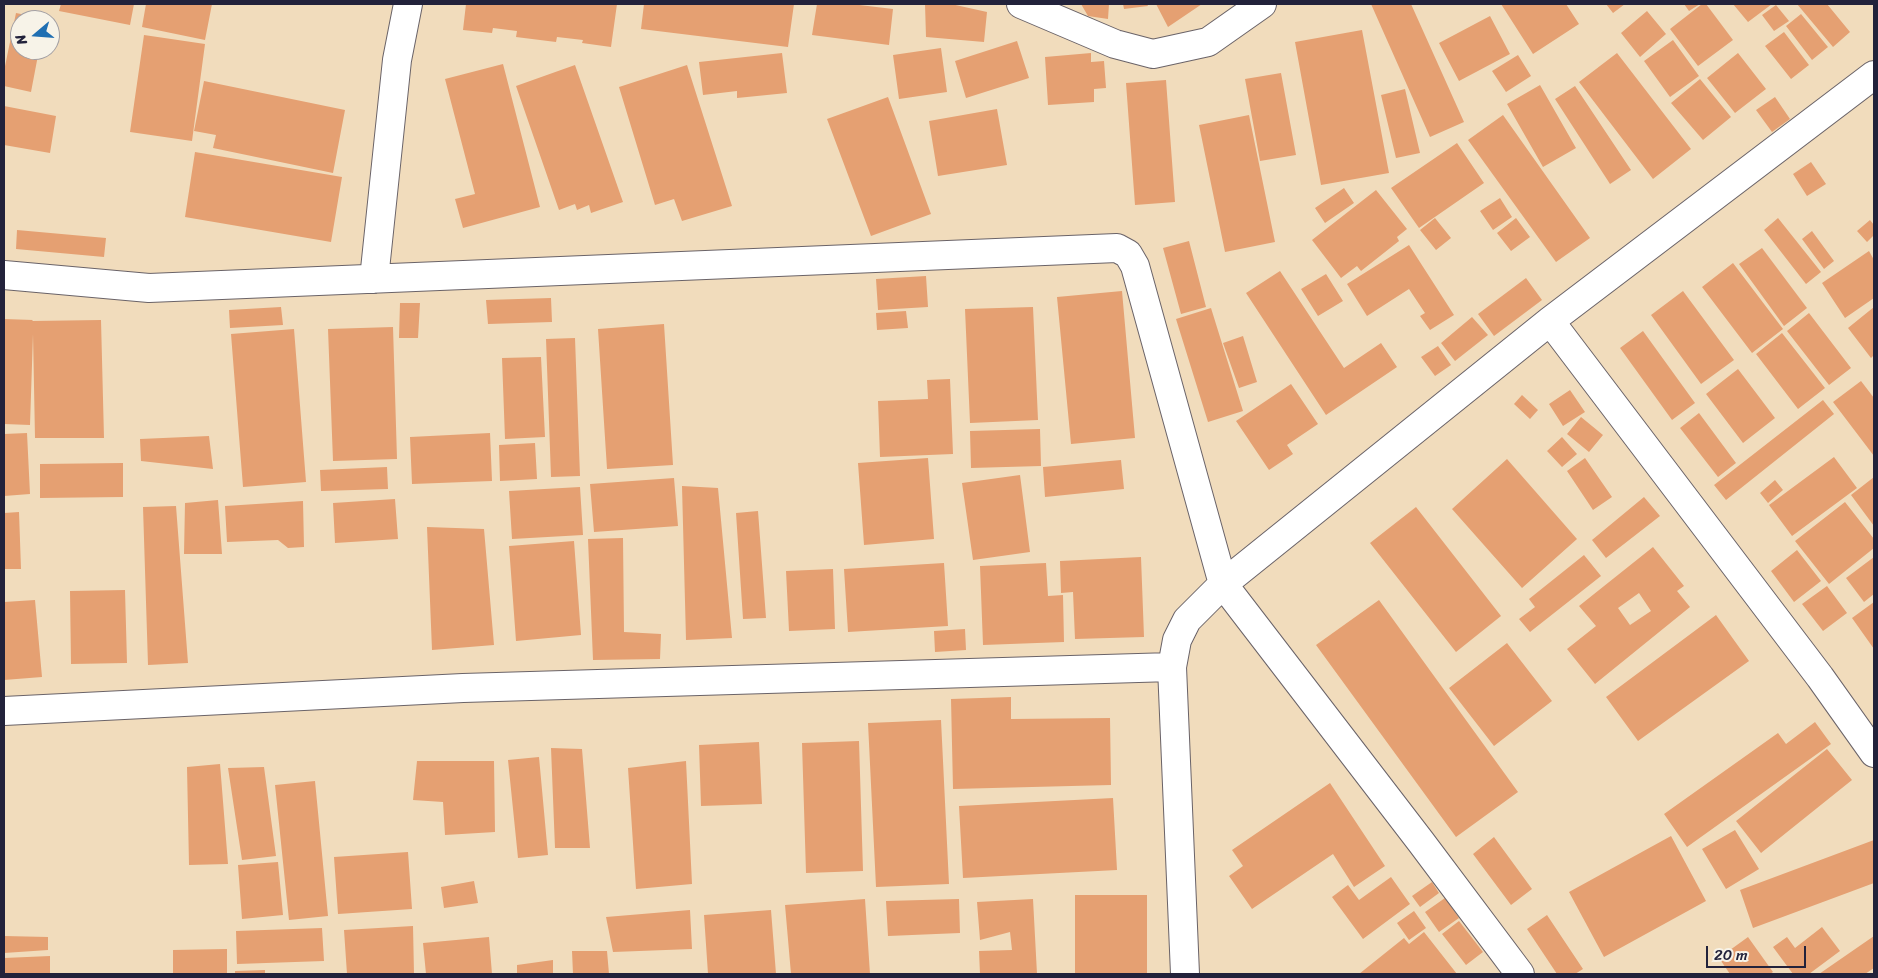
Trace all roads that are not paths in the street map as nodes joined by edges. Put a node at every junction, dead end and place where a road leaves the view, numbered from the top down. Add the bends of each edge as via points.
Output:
1 (408, 4) edge
2 (1021, 4) edge
3 (1262, 4) edge
4 (1874, 76) edge
5 (4, 275) edge
6 (374, 279) junction
7 (1550, 320) junction
8 (1223, 584) junction
9 (1172, 667) junction
10 (4, 711) edge
11 (1874, 752) edge
12 (1185, 974) edge
13 (1520, 974) edge

1 - 6 street via 397,60
2 - 3 street via 1115,44 1153,54 1208,42
4 - 7 street
5 - 6 street via 149,288
6 - 8 street via 1117,248 1128,254 1135,266
7 - 8 street
7 - 11 street
8 - 9 street via 1187,620
8 - 13 street
9 - 10 street via 463,688
9 - 12 street

